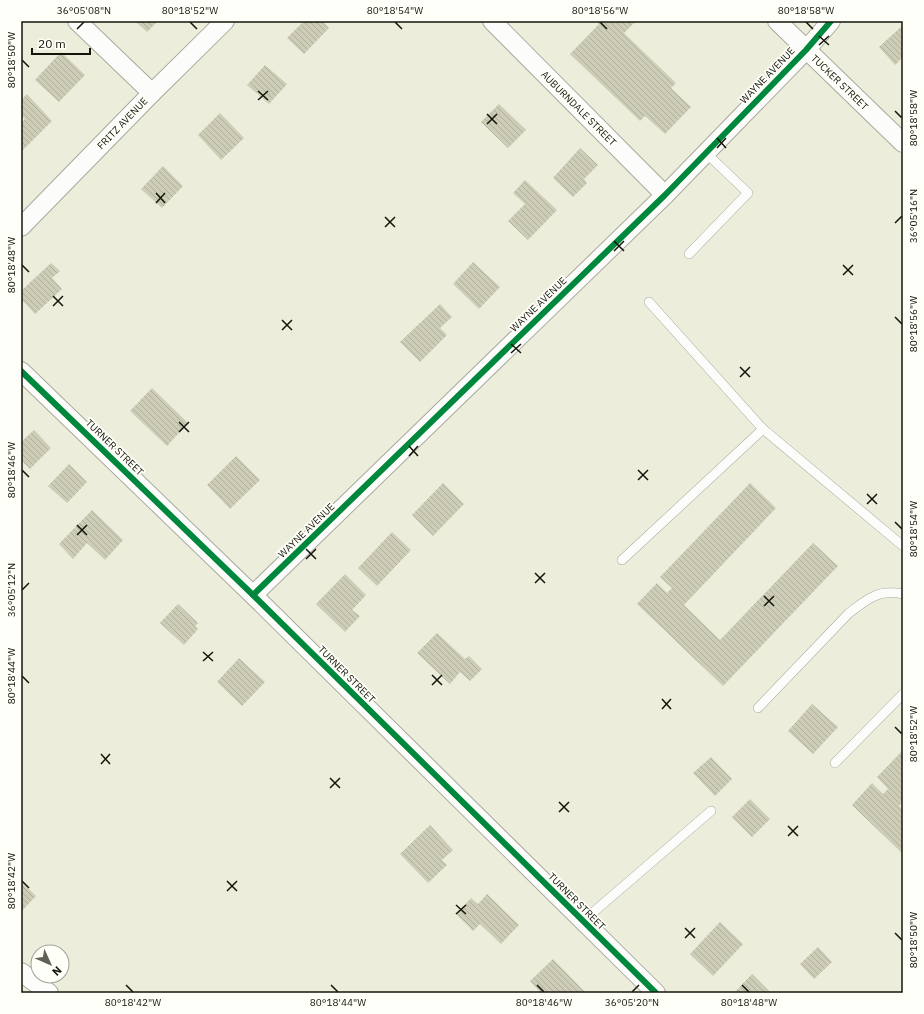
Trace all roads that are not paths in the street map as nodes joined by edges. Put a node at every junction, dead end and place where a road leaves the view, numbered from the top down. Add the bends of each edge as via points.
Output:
1 (77, 21) edge
2 (225, 21) edge
3 (492, 21) edge
4 (777, 21) edge
5 (831, 21) edge
6 (806, 50) junction
7 (152, 93) junction
8 (903, 143) edge
9 (706, 153) junction
10 (665, 195) junction
11 (21, 227) edge
12 (689, 254) dead end
13 (649, 302) dead end
14 (21, 371) edge
15 (763, 429) junction
16 (903, 546) edge
17 (622, 560) dead end
18 (903, 594) edge
19 (253, 595) junction
20 (903, 694) edge
21 (758, 708) dead end
22 (835, 763) dead end
23 (711, 811) dead end
24 (583, 921) junction
25 (21, 972) edge
26 (49, 993) edge
27 (656, 993) edge

1 - 7 street
2 - 7 street, FRITZ AVENUE
3 - 10 street, AUBURNDALE STREET
4 - 6 street, TUCKER STREET
5 - 6 street, WAYNE AVENUE
6 - 8 street, TUCKER STREET
6 - 9 street, WAYNE AVENUE
7 - 11 street, FRITZ AVENUE
9 - 10 street, WAYNE AVENUE
9 - 12 lane via 748,193
10 - 19 street, WAYNE AVENUE
13 - 15 lane
14 - 19 street, TURNER STREET
15 - 16 lane
15 - 17 lane
18 - 21 lane via 876,595 849,613
19 - 24 street, TURNER STREET
20 - 22 lane
23 - 24 lane
24 - 27 street, TURNER STREET
25 - 26 street

